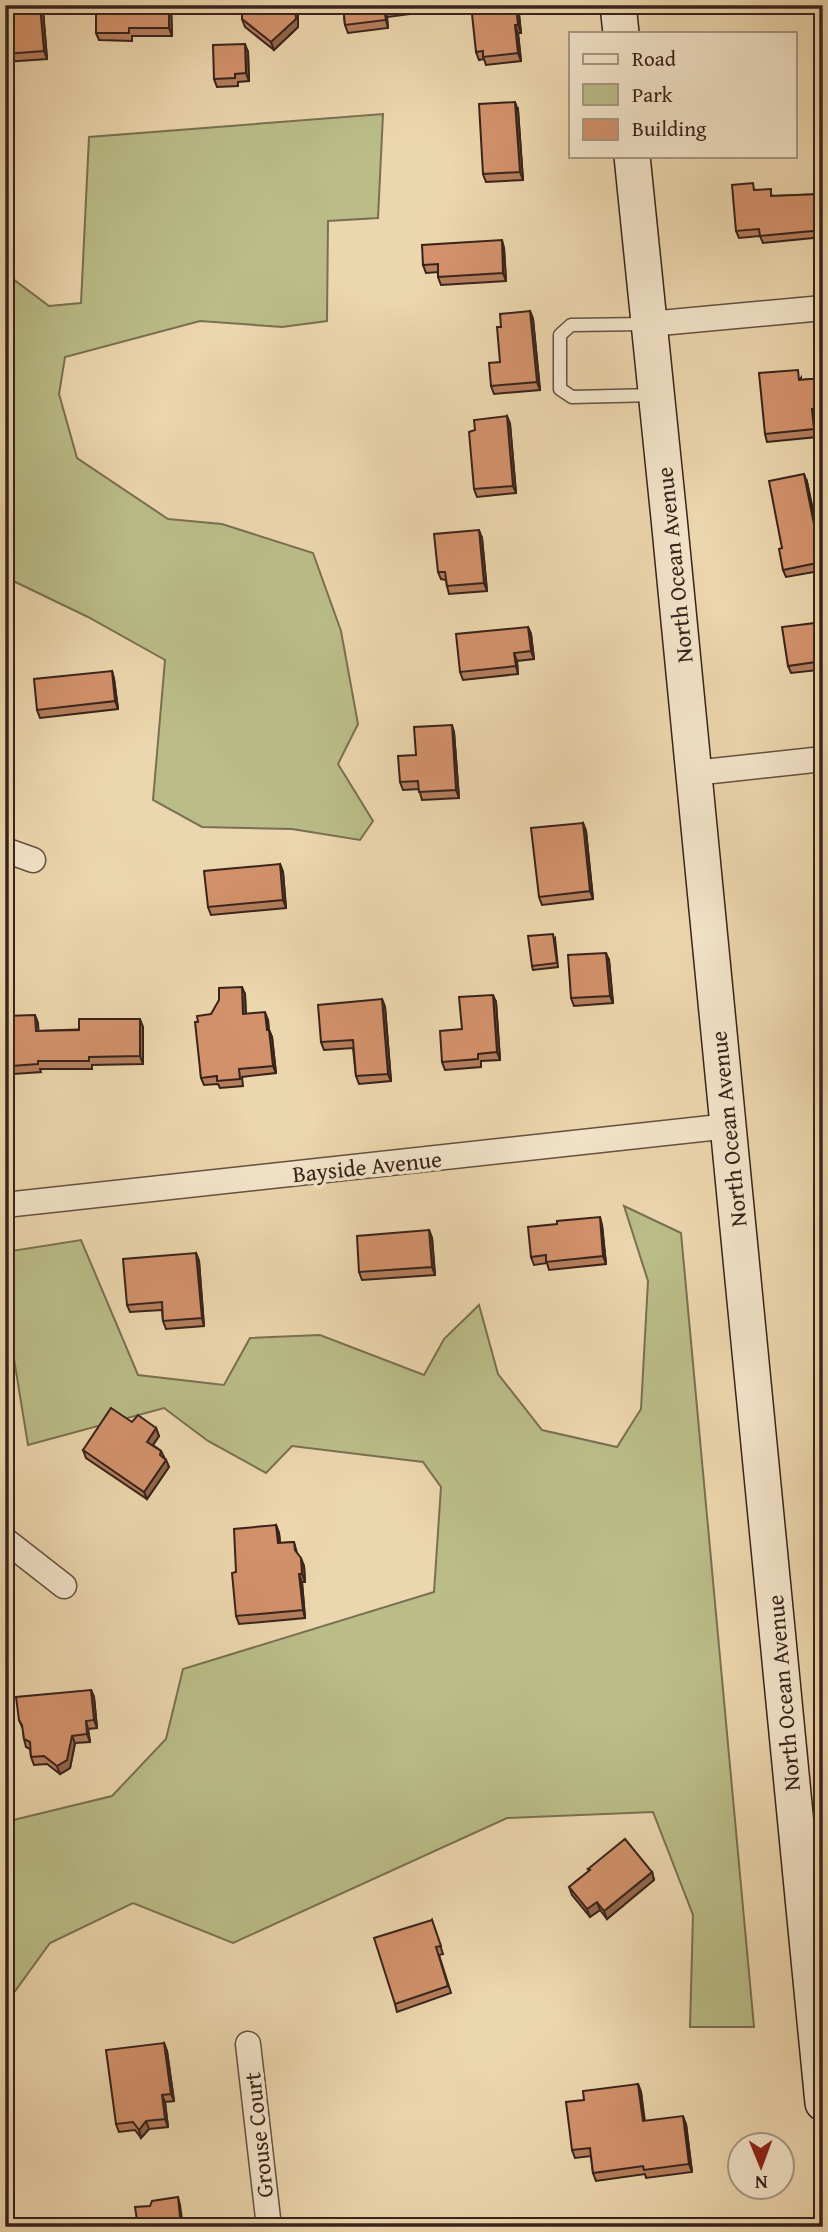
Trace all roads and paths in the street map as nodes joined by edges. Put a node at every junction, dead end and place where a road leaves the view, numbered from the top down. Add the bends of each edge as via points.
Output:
1 (618, 5) edge
2 (621, 32) edge
3 (632, 158) edge
4 (823, 309) edge
5 (649, 324) junction
6 (657, 395) junction
7 (823, 759) edge
8 (694, 773) junction
9 (5, 850) edge
10 (33, 860) dead end
11 (729, 1126) junction
12 (5, 1205) edge
13 (5, 1540) edge
14 (64, 1586) dead end
15 (819, 2034) edge
16 (248, 2043) dead end
17 (823, 2102) edge
18 (269, 2227) edge

1 - 2 main road
3 - 5 main road, North Ocean Avenue
4 - 5 street
5 - 6 main road, North Ocean Avenue
5 - 6 lane via 571,325 560,335 560,389 572,397
6 - 8 main road, North Ocean Avenue
7 - 8 street
8 - 11 main road, North Ocean Avenue
9 - 10 street
11 - 12 street, Bayside Avenue
11 - 15 main road, North Ocean Avenue
13 - 14 street
15 - 17 main road, North Ocean Avenue
16 - 18 street, Grouse Court

